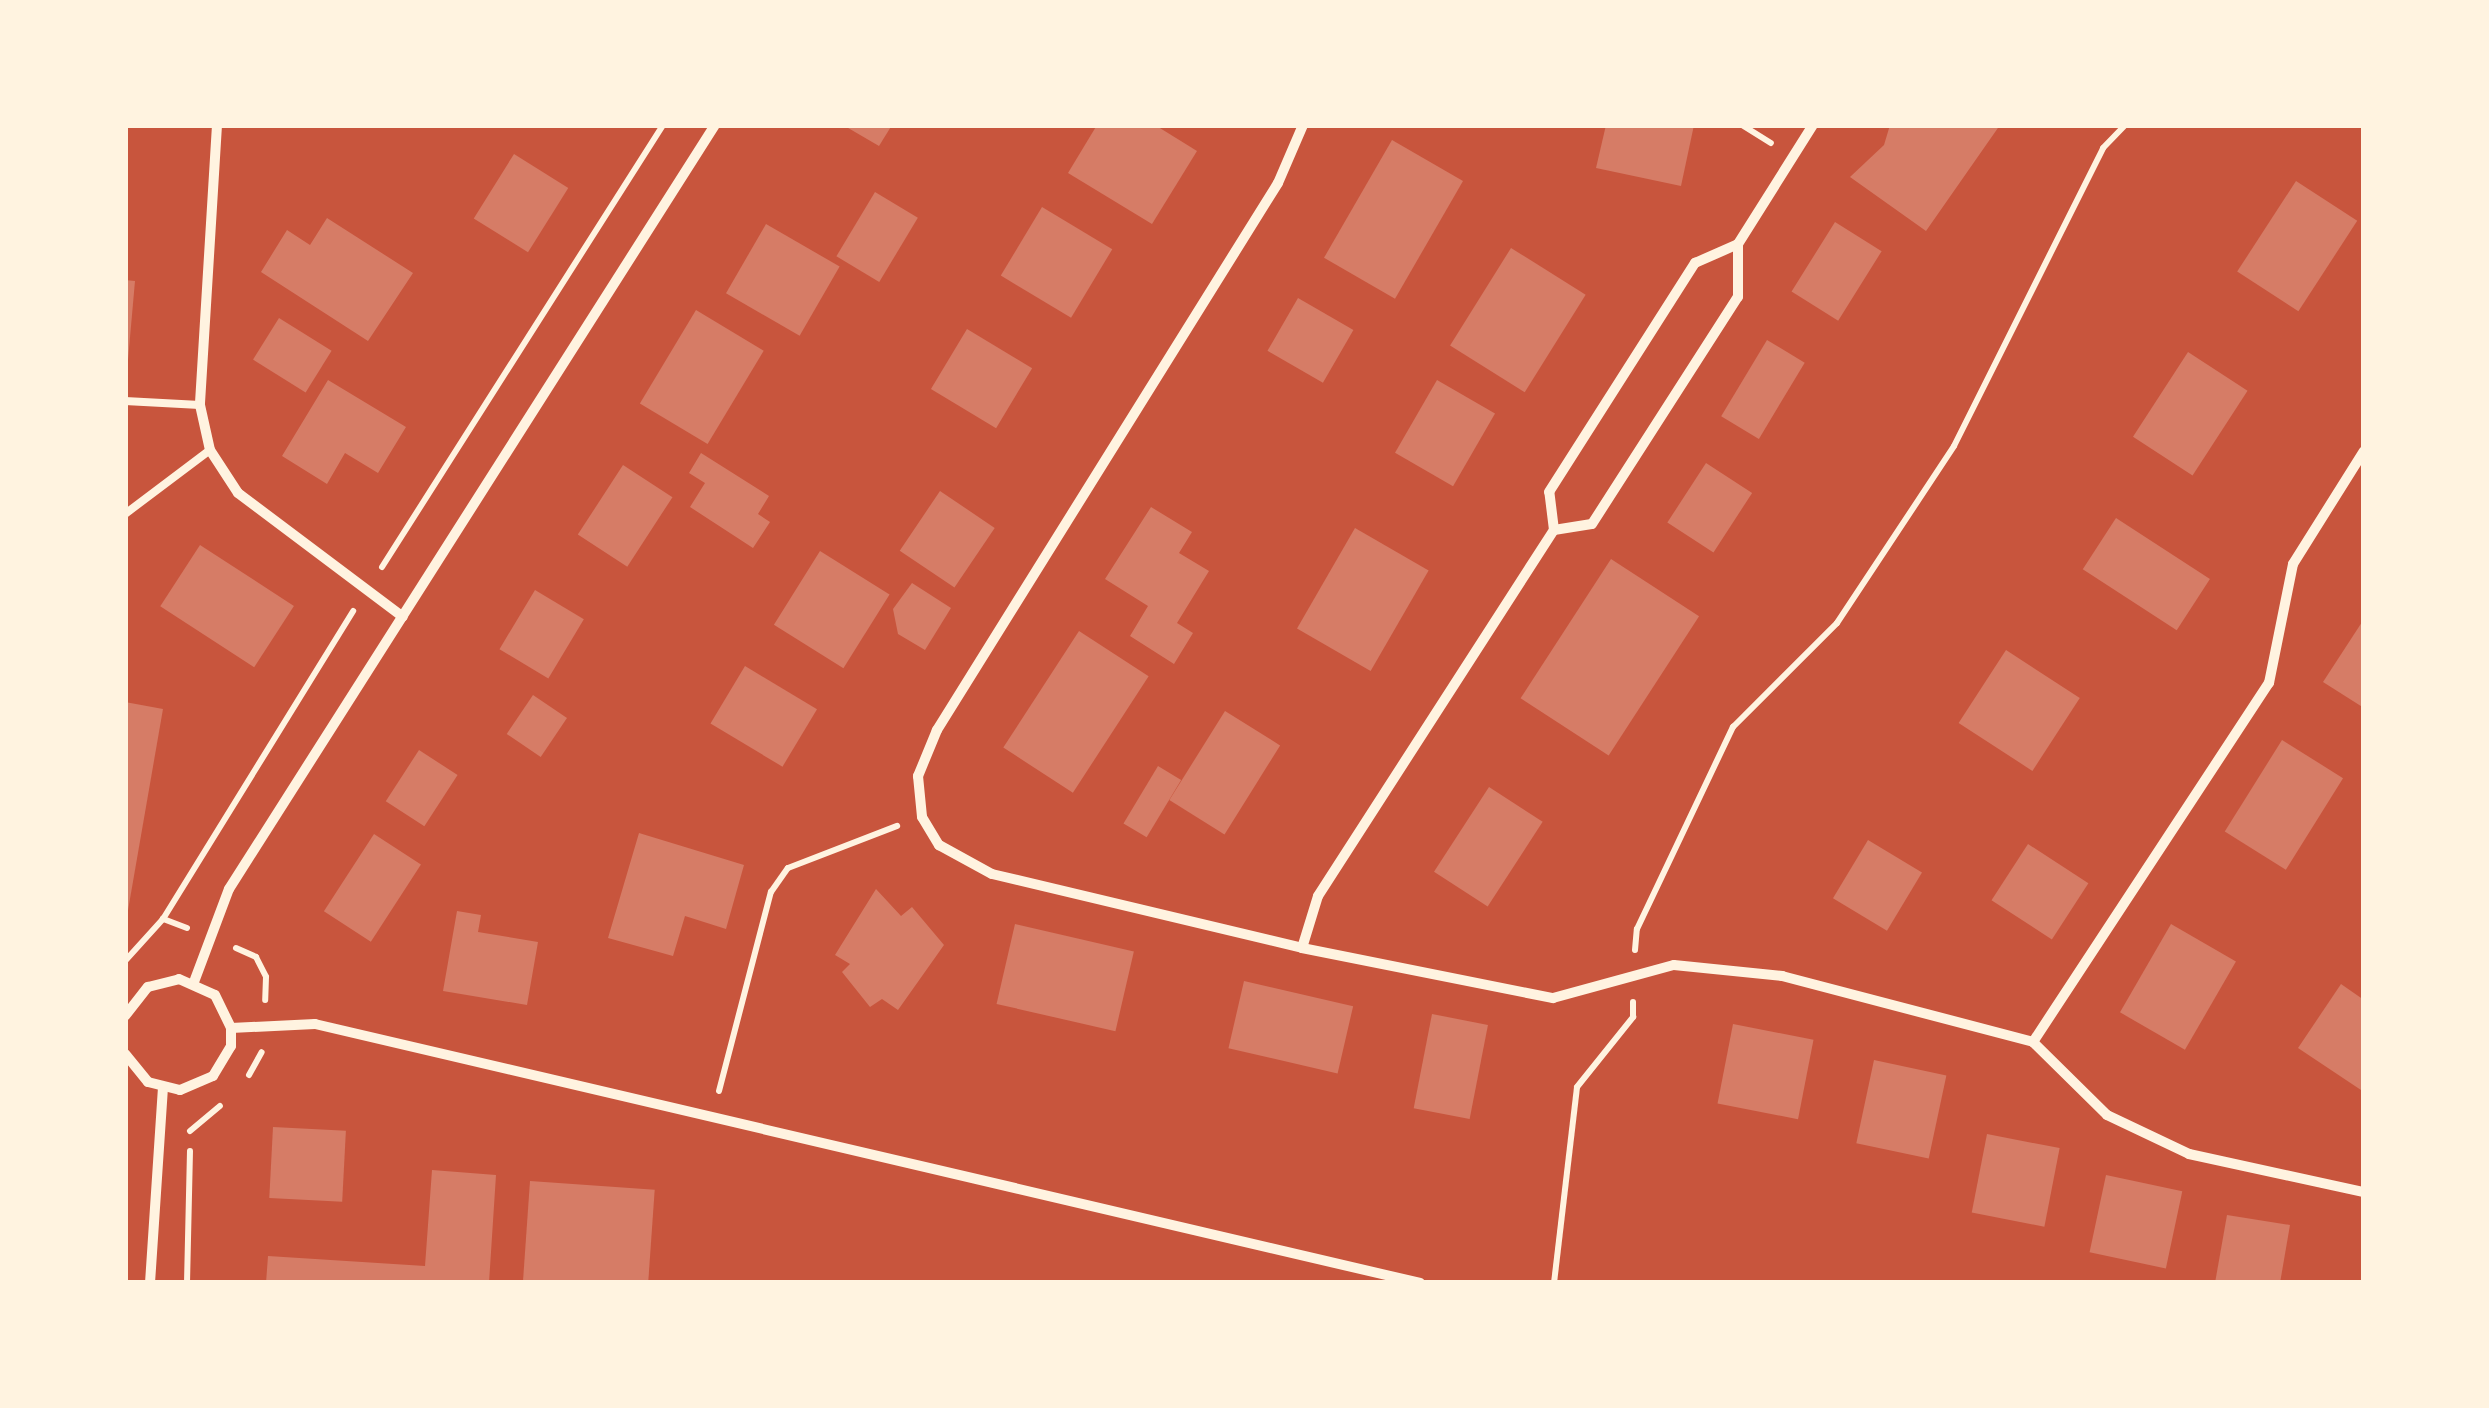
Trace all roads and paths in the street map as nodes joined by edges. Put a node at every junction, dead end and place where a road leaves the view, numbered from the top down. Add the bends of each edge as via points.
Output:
1 (217, 125) edge
2 (716, 125) edge
3 (1303, 125) edge
4 (1813, 125) edge
5 (2125, 125) edge
6 (1738, 244) junction
7 (125, 400) edge
8 (200, 405) junction
9 (210, 450) junction
10 (2364, 451) edge
11 (125, 514) edge
12 (1554, 530) junction
13 (403, 616) junction
14 (922, 816) junction
15 (164, 919) dead end
16 (1302, 948) junction
17 (125, 961) edge
18 (1634, 976) junction
19 (194, 982) junction
20 (125, 1016) edge
21 (232, 1028) junction
22 (2033, 1042) junction
23 (125, 1054) edge
24 (163, 1088) junction
25 (712, 1121) junction
26 (2364, 1192) edge
27 (150, 1283) edge
28 (1420, 1283) edge
29 (1554, 1283) edge

1 - 8 street
2 - 13 street
3 - 14 street via 1278,183 936,730 918,776
4 - 6 street
5 - 18 path via 2103,148 1954,446 1837,623 1732,727 1637,929
6 - 12 street via 1695,263 1548,492
6 - 12 street via 1738,298 1592,524
7 - 8 lane
8 - 9 street
9 - 11 lane
9 - 13 street via 238,493
10 - 22 street via 2293,564 2269,683
12 - 16 street via 1318,896
13 - 19 street via 229,889
14 - 16 street via 939,846 992,874
14 - 25 path via 788,868 771,892
15 - 17 path
16 - 18 street via 1553,998
18 - 22 street via 1674,965 1782,976
18 - 29 path via 1633,1017 1577,1088
19 - 20 street via 148,987
19 - 21 street via 224,1005
21 - 24 street via 231,1046 213,1076 180,1090
21 - 25 street via 315,1024
22 - 26 street via 2107,1115 2189,1154
23 - 24 street via 135,1071
24 - 27 street
25 - 28 street

